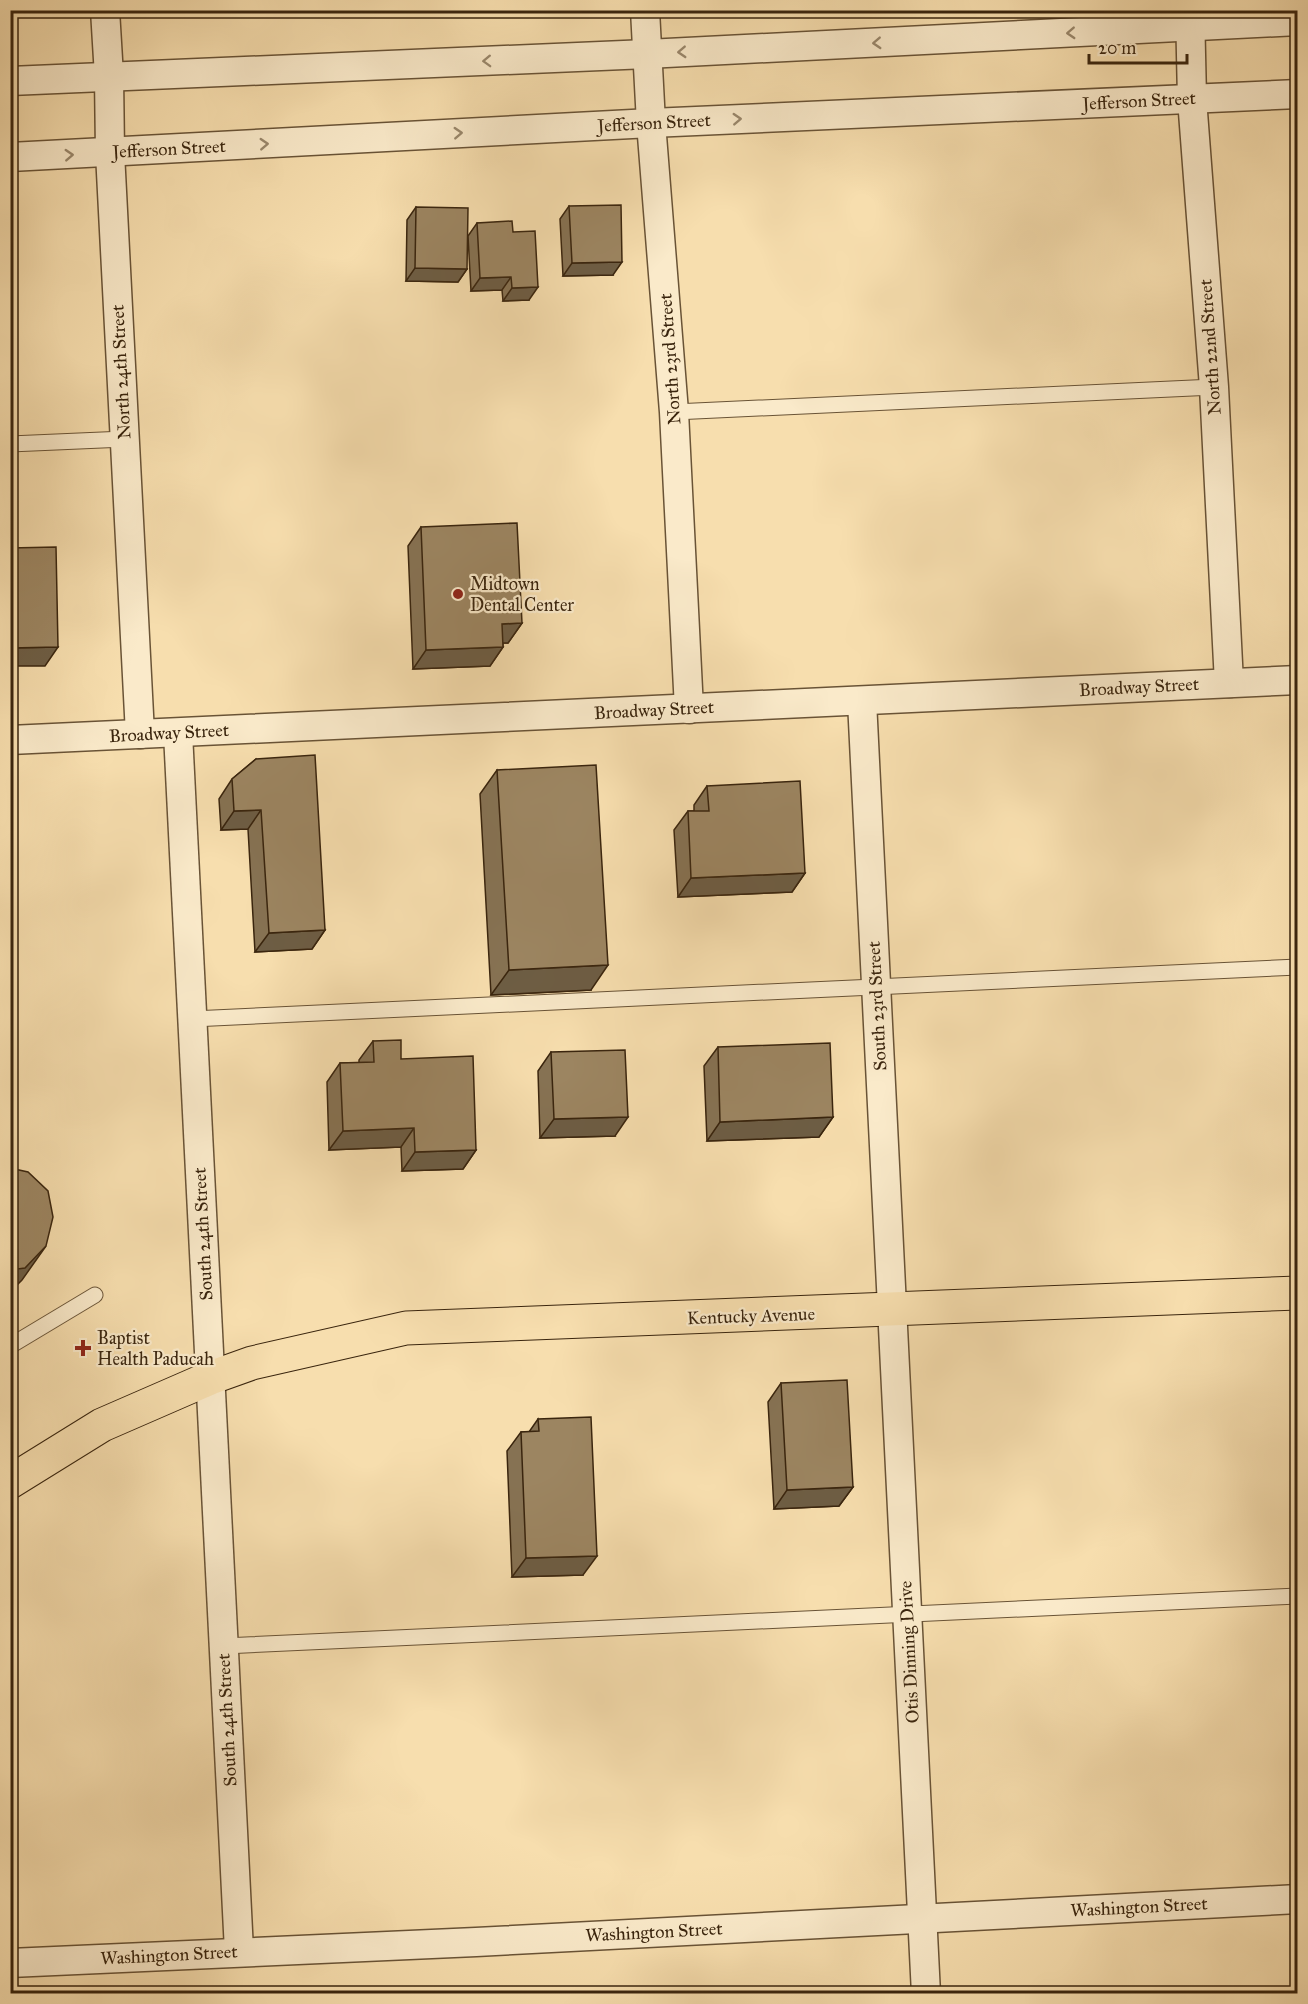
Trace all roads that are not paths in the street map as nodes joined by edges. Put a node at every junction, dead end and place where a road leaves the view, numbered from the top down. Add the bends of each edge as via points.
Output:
1 (105, 10) edge
2 (645, 10) edge
3 (1190, 19) edge
4 (1298, 21) edge
5 (647, 54) junction
6 (109, 76) junction
7 (10, 81) edge
8 (1298, 94) edge
9 (1192, 99) junction
10 (651, 123) junction
11 (110, 153) junction
12 (10, 157) edge
13 (1214, 387) junction
14 (674, 412) junction
15 (125, 439) junction
16 (10, 444) edge
17 (1298, 680) edge
18 (1229, 683) junction
19 (862, 701) junction
20 (689, 709) junction
21 (178, 733) junction
22 (140, 734) junction
23 (10, 740) edge
24 (1298, 967) edge
25 (876, 987) junction
26 (192, 1019) junction
27 (1298, 1293) edge
28 (95, 1295) dead end
29 (891, 1310) junction
30 (10, 1346) edge
31 (210, 1378) junction
32 (12, 1479) edge
33 (1298, 1596) edge
34 (907, 1614) junction
35 (224, 1646) junction
36 (1298, 1899) edge
37 (923, 1918) junction
38 (239, 1952) junction
39 (10, 1963) edge
40 (926, 1994) edge

1 - 6 street, North 24th Street
2 - 5 street, North 23rd Street
3 - 4 street
3 -> 5 street
3 - 9 street, North 22nd Street
5 -> 6 street
5 - 10 street, North 23rd Street
6 - 7 street
6 - 11 street, North 24th Street
8 - 9 street, Jefferson Street
10 -> 9 street, Jefferson Street
9 - 13 street, North 22nd Street
11 -> 10 street, Jefferson Street
10 - 14 street, North 23rd Street
12 -> 11 street, Jefferson Street
11 - 15 street, North 24th Street
13 - 14 lane
13 - 18 street, North 22nd Street
14 - 20 street, North 23rd Street
15 - 16 lane
15 - 22 street, North 24th Street
17 - 18 street, Broadway Street
18 - 19 street, Broadway Street
19 - 20 street, Broadway Street
19 - 25 street, South 23rd Street
20 - 21 street, Broadway Street
21 - 22 street, Broadway Street
21 - 26 street, South 24th Street
22 - 23 street, Broadway Street
24 - 25 lane
25 - 26 lane
25 - 29 street, South 23rd Street
26 - 31 street, South 24th Street
27 - 29 main road, Kentucky Avenue
28 - 30 lane
29 - 31 main road, Kentucky Avenue via 406,1328 252,1364
29 - 34 street, Otis Dinning Drive
31 - 32 main road, Kentucky Avenue via 102,1425
31 - 35 street, South 24th Street
33 - 34 lane
34 - 35 lane
34 - 37 street, Otis Dinning Drive
35 - 38 street, South 24th Street
36 - 37 street, Washington Street
37 - 38 street, Washington Street
37 - 40 street, Otis Dinning Drive
38 - 39 street, Washington Street

